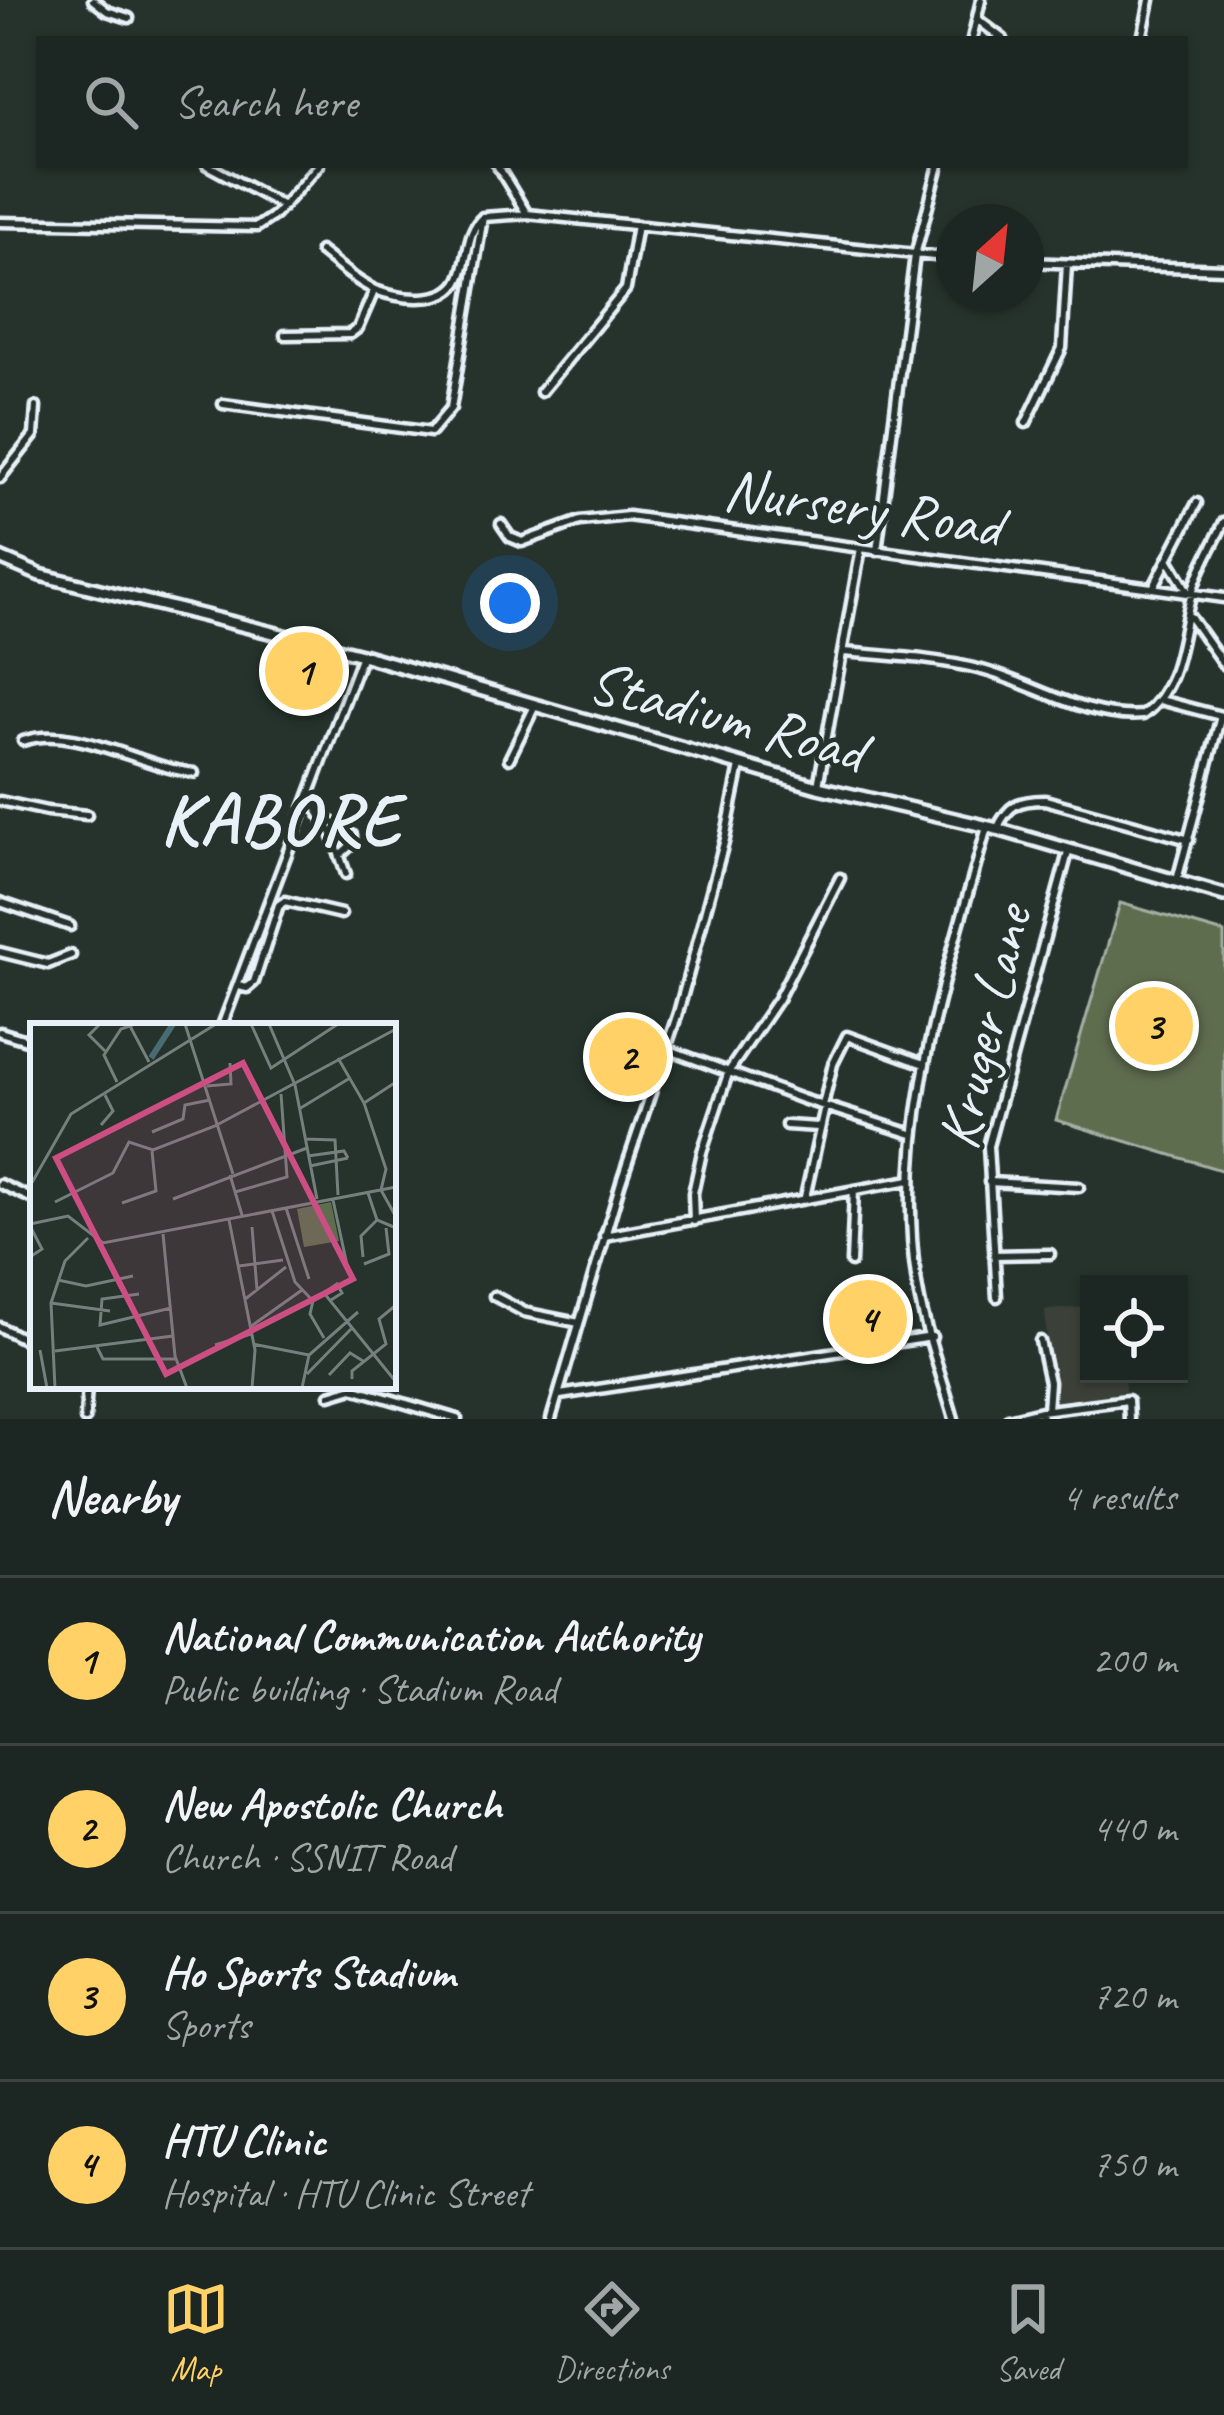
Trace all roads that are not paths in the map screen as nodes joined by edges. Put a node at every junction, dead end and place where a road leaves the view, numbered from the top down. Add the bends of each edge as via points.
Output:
1 (93, 0) edge
2 (981, 0) edge
3 (1150, 0) edge
4 (129, 18) dead end
5 (977, 19) junction
6 (973, 36) edge
7 (999, 36) edge
8 (1143, 36) edge
9 (213, 168) edge
10 (316, 168) edge
11 (498, 168) edge
12 (938, 168) edge
13 (283, 206) junction
14 (526, 214) junction
15 (484, 217) junction
16 (0, 222) edge
17 (637, 226) junction
18 (320, 251) dead end
19 (915, 255) junction
20 (936, 256) edge
21 (1044, 263) edge
22 (1067, 264) junction
23 (1224, 269) edge
24 (374, 290) junction
25 (284, 335) dead end
26 (541, 392) dead end
27 (223, 404) dead end
28 (36, 407) dead end
29 (1026, 423) dead end
30 (0, 478) edge
31 (1197, 503) dead end
32 (1224, 522) edge
33 (501, 524) dead end
34 (861, 548) junction
35 (877, 551) junction
36 (0, 558) edge
37 (1168, 560) junction
38 (1153, 588) junction
39 (1190, 593) junction
40 (1224, 598) edge
41 (1190, 617) junction
42 (843, 652) junction
43 (362, 656) junction
44 (1224, 664) edge
45 (1160, 700) junction
46 (535, 706) junction
47 (1222, 716) edge
48 (23, 741) dead end
49 (509, 759) dead end
50 (740, 764) junction
51 (194, 772) dead end
52 (818, 787) junction
53 (310, 798) junction
54 (0, 801) edge
55 (87, 815) dead end
56 (320, 815) junction
57 (992, 828) junction
58 (1190, 840) junction
59 (1069, 849) junction
60 (340, 854) junction
61 (346, 874) dead end
62 (840, 878) dead end
63 (1176, 882) junction
64 (1224, 895) edge
65 (0, 902) edge
66 (341, 914) dead end
67 (70, 926) dead end
68 (0, 952) edge
69 (71, 955) dead end
70 (238, 986) junction
71 (223, 1023) edge
72 (0, 1032) edge
73 (30, 1041) edge
74 (667, 1049) junction
75 (923, 1064) junction
76 (729, 1071) junction
77 (824, 1106) junction
78 (786, 1125) dead end
79 (820, 1127) junction
80 (912, 1135) junction
81 (910, 1180) junction
82 (989, 1182) junction
83 (0, 1184) edge
84 (1079, 1187) dead end
85 (854, 1190) junction
86 (805, 1197) junction
87 (30, 1198) edge
88 (694, 1221) junction
89 (604, 1236) junction
90 (1050, 1254) dead end
91 (994, 1255) junction
92 (851, 1262) dead end
93 (494, 1296) dead end
94 (997, 1297) dead end
95 (579, 1323) junction
96 (0, 1327) edge
97 (932, 1337) junction
98 (1040, 1341) dead end
99 (30, 1342) edge
100 (87, 1389) edge
101 (350, 1389) edge
102 (356, 1389) edge
103 (331, 1395) dead end
104 (560, 1395) junction
105 (1043, 1414) edge
106 (85, 1419) edge
107 (457, 1419) edge
108 (551, 1419) edge
109 (954, 1419) edge
110 (1009, 1419) edge
111 (1129, 1419) edge

1 - 4 street
2 - 5 street
3 - 8 street
5 - 6 street
5 - 7 street
9 - 13 street
10 - 13 street
11 - 14 street
12 - 19 street
13 - 16 street via 257,227
14 - 15 street
14 - 17 street
15 - 24 street via 448,294
15 - 27 street via 452,408 431,432
17 - 19 street
17 - 26 street via 626,289
18 - 24 street
19 - 20 street
19 - 35 street
21 - 22 street
22 - 23 street
22 - 29 street via 1062,348
24 - 25 street via 350,334
28 - 30 street via 34,435
31 - 37 street
32 - 39 street
33 - 34 street, Nursery Road via 521,542 580,521 628,516
34 - 35 street, Nursery Road
34 - 42 street
35 - 38 street, Nursery Road
36 - 43 main road, Stadium Road
37 - 38 street
37 - 39 street
38 - 39 street, Nursery Road
39 - 40 street, Nursery Road
39 - 41 street
41 - 44 street
41 - 45 street
42 - 45 street via 945,662 1133,716
42 - 52 street
43 - 46 main road, Stadium Road
43 - 53 street
45 - 47 street
46 - 49 street
46 - 50 main road, Stadium Road
47 - 58 street
48 - 51 street via 60,736
50 - 52 main road, Stadium Road
50 - 74 street
52 - 57 main road, Stadium Road
53 - 56 street
53 - 70 street
54 - 55 street
56 - 60 street
56 - 60 street via 352,835
57 - 58 street via 1023,800 1045,800
57 - 59 main road, Stadium Road
57 - 75 street
58 - 63 street
59 - 63 main road, Stadium Road
59 - 82 street, Kruger Lane via 990,1136
60 - 61 street
62 - 76 street via 778,998
63 - 64 main road, Stadium Road
65 - 67 street
66 - 70 street via 279,905 254,982
68 - 69 street via 48,964
70 - 71 street
72 - 73 street
74 - 76 street
74 - 89 street
75 - 77 street via 847,1036
75 - 80 street
76 - 77 street
76 - 88 street via 701,1152
77 - 79 street
77 - 80 street
78 - 79 street
79 - 86 street
80 - 81 street
81 - 85 street
81 - 97 street via 916,1278
82 - 84 street
82 - 91 street, Kruger Lane
83 - 87 street
85 - 86 street
85 - 92 street
86 - 88 street
88 - 89 street
89 - 95 street
90 - 91 street
91 - 94 street, Kruger Lane
93 - 95 street via 524,1312
95 - 104 street
96 - 99 street
97 - 104 street
97 - 109 street
98 - 105 street via 1048,1382
100 - 106 street
101 - 103 street
102 - 107 street
104 - 108 street
105 - 110 street
105 - 111 street via 1128,1400

